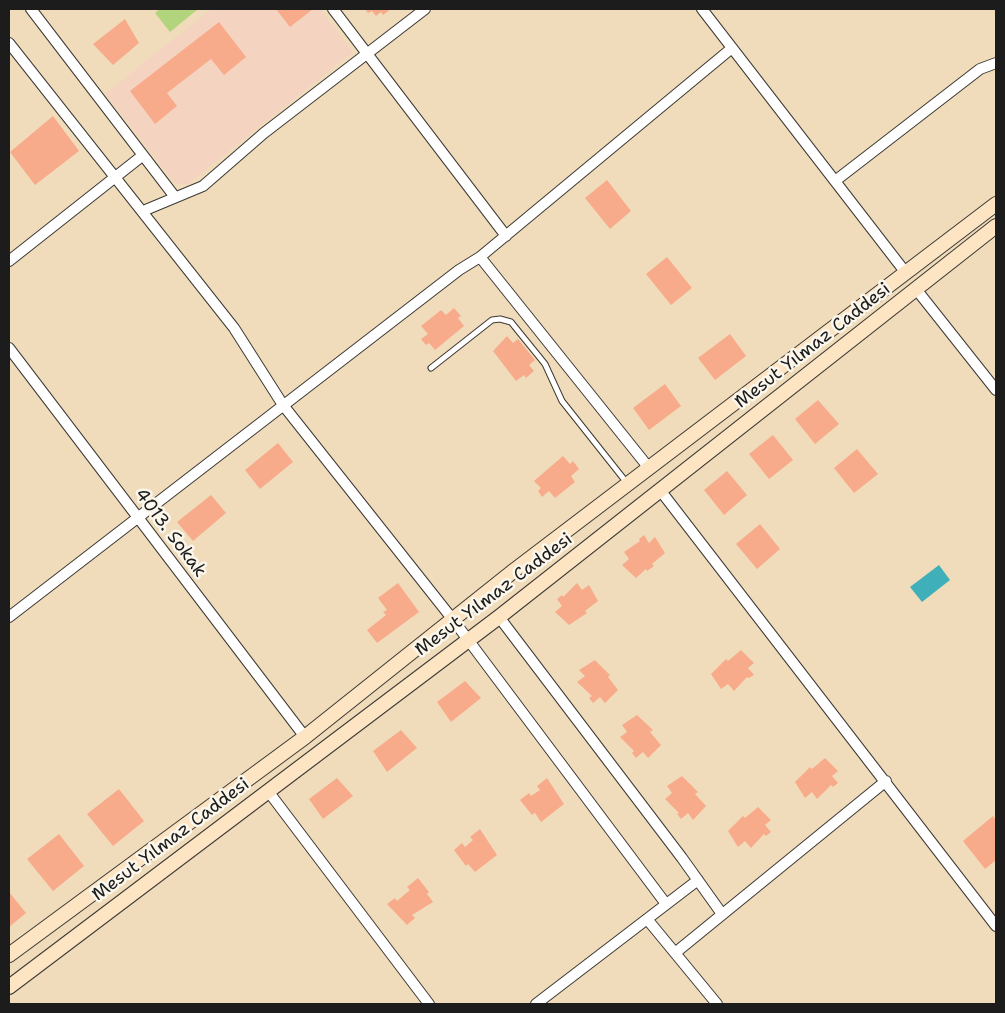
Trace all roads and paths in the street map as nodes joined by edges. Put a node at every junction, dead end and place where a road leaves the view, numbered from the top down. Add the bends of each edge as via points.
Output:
1 (31, 9) edge
2 (334, 9) edge
3 (425, 9) edge
4 (702, 9) edge
5 (9, 43) edge
6 (732, 48) junction
7 (367, 54) junction
8 (996, 63) edge
9 (142, 156) junction
10 (116, 177) junction
11 (835, 181) junction
12 (174, 197) junction
13 (996, 204) edge
14 (142, 211) junction
15 (996, 226) edge
16 (506, 236) junction
17 (480, 257) junction
18 (9, 261) edge
19 (906, 273) junction
20 (916, 289) junction
21 (9, 348) edge
22 (430, 368) dead end
23 (996, 390) edge
24 (283, 405) junction
25 (649, 468) junction
26 (628, 484) junction
27 (660, 490) junction
28 (138, 517) junction
29 (9, 616) edge
30 (499, 617) junction
31 (454, 621) junction
32 (467, 640) junction
33 (304, 737) junction
34 (886, 781) junction
35 (268, 791) junction
36 (698, 880) junction
37 (666, 904) junction
38 (722, 914) junction
39 (647, 919) junction
40 (996, 926) edge
41 (675, 953) junction
42 (9, 955) edge
43 (9, 987) edge
44 (429, 1004) edge
45 (536, 1004) edge
46 (717, 1004) edge

1 - 9 street
2 - 7 street
3 - 7 street
4 - 6 street
5 - 10 street
6 - 11 street
6 - 16 street
7 - 12 street via 264,133 203,186
7 - 16 street
8 - 11 street via 980,69
9 - 10 street
9 - 12 street
10 - 14 street
10 - 18 street
11 - 19 street
12 - 14 street
13 - 19 main road, Mesut Yılmaz Caddesi
14 - 24 street via 234,328
15 - 20 main road, Mesut Yılmaz Caddesi
16 - 17 street
17 - 24 street
17 - 25 street
19 - 25 main road, Mesut Yılmaz Caddesi
20 - 23 street
20 - 27 main road, Mesut Yılmaz Caddesi
21 - 28 street, 4013. Sokak
22 - 26 lane via 492,320 511,322 545,364 562,401
24 - 28 street
24 - 31 street
25 - 26 main road, Mesut Yılmaz Caddesi
26 - 31 main road, Mesut Yılmaz Caddesi via 516,569
27 - 30 main road, Mesut Yılmaz Caddesi
27 - 34 street
28 - 29 street
28 - 33 street, 4013. Sokak
30 - 32 main road, Mesut Yılmaz Caddesi
30 - 36 street
31 - 32 street
31 - 33 main road, Mesut Yılmaz Caddesi
32 - 35 main road, Mesut Yılmaz Caddesi
32 - 37 street
33 - 42 main road, Mesut Yılmaz Caddesi
34 - 38 street
34 - 40 street
35 - 43 main road, Mesut Yılmaz Caddesi
35 - 44 street
36 - 37 street
36 - 38 street
37 - 39 street
38 - 41 street
39 - 41 street
39 - 45 street
41 - 46 street

